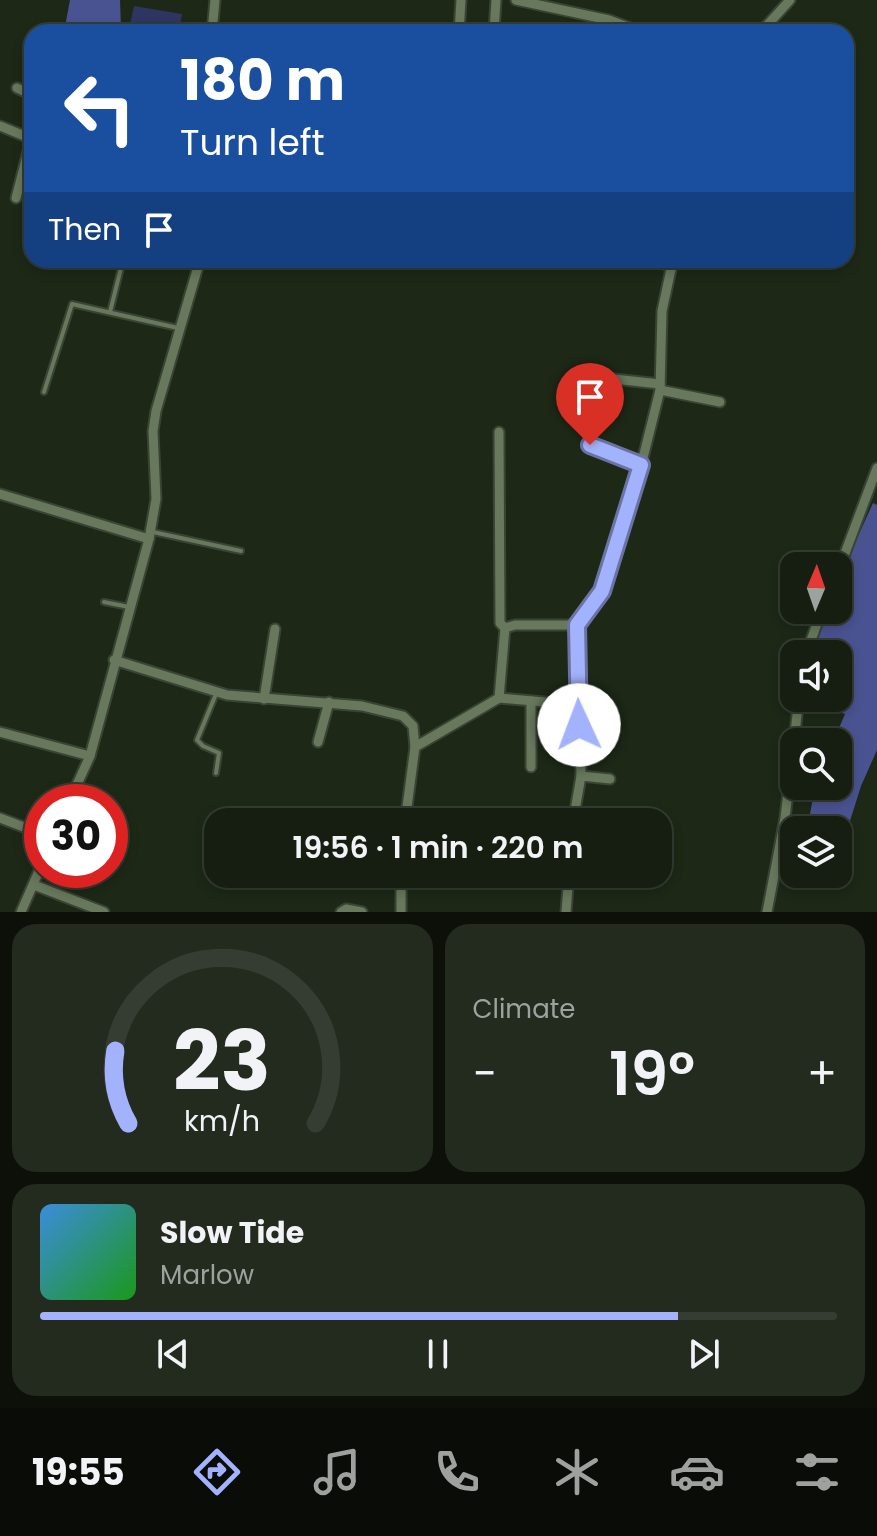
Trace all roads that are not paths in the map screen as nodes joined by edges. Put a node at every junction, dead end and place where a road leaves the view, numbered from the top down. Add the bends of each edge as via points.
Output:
1 (215, 0) edge
2 (461, 0) edge
3 (496, 0) edge
4 (516, 0) edge
5 (790, 0) edge
6 (213, 24) edge
7 (460, 24) edge
8 (494, 24) edge
9 (620, 24) edge
10 (768, 24) edge
11 (17, 88) dead end
12 (24, 91) edge
13 (0, 126) edge
14 (24, 135) edge
15 (24, 168) edge
16 (16, 198) dead end
17 (121, 268) edge
18 (198, 268) edge
19 (671, 268) edge
20 (110, 312) junction
21 (181, 329) junction
22 (595, 377) dead end
23 (660, 387) junction
24 (44, 392) dead end
25 (720, 402) dead end
26 (499, 432) dead end
27 (590, 445) dead end
28 (641, 465) junction
29 (877, 468) edge
30 (0, 494) edge
31 (150, 535) junction
32 (241, 551) dead end
33 (846, 552) edge
34 (104, 602) dead end
35 (130, 608) junction
36 (577, 625) junction
37 (505, 628) junction
38 (275, 629) dead end
39 (114, 660) junction
40 (217, 692) junction
41 (499, 698) junction
42 (264, 699) junction
43 (531, 701) junction
44 (329, 702) junction
45 (578, 705) junction
46 (797, 712) edge
47 (0, 732) edge
48 (318, 742) dead end
49 (415, 747) junction
50 (90, 756) junction
51 (531, 767) dead end
52 (216, 773) dead end
53 (581, 776) junction
54 (610, 779) dead end
55 (77, 784) edge
56 (407, 808) edge
57 (575, 808) edge
58 (0, 818) edge
59 (24, 827) edge
60 (33, 888) edge
61 (42, 888) edge
62 (401, 888) edge
63 (568, 888) edge
64 (21, 912) edge
65 (104, 912) edge
66 (341, 912) edge
67 (362, 912) edge
68 (401, 912) edge
69 (566, 912) edge
70 (767, 912) edge

1 - 6 street
2 - 7 street
3 - 8 street
4 - 9 street
5 - 10 street
11 - 12 street
13 - 14 street
15 - 16 street
17 - 20 lane
18 - 21 street
19 - 23 street via 662,311
20 - 21 lane
20 - 24 lane via 71,305
21 - 31 street via 153,431 156,499
22 - 23 street
23 - 25 street
23 - 28 street
26 - 37 street via 500,623
27 - 28 street
28 - 36 street via 602,591
29 - 33 street
30 - 31 street
31 - 32 lane
31 - 35 street
34 - 35 lane
35 - 39 street
36 - 37 street
36 - 45 street
37 - 41 street
38 - 42 street
39 - 40 street
39 - 50 street
40 - 42 street
40 - 52 lane via 197,740 219,753
41 - 43 street
41 - 49 street
42 - 44 street
43 - 45 street
43 - 51 street
44 - 48 street
44 - 49 street via 403,716 413,726
45 - 53 street
46 - 70 street
47 - 50 street
49 - 56 street
50 - 55 street
53 - 54 street
53 - 57 street
58 - 59 street
60 - 64 street
61 - 65 street
62 - 68 street
63 - 69 street
66 - 67 street

